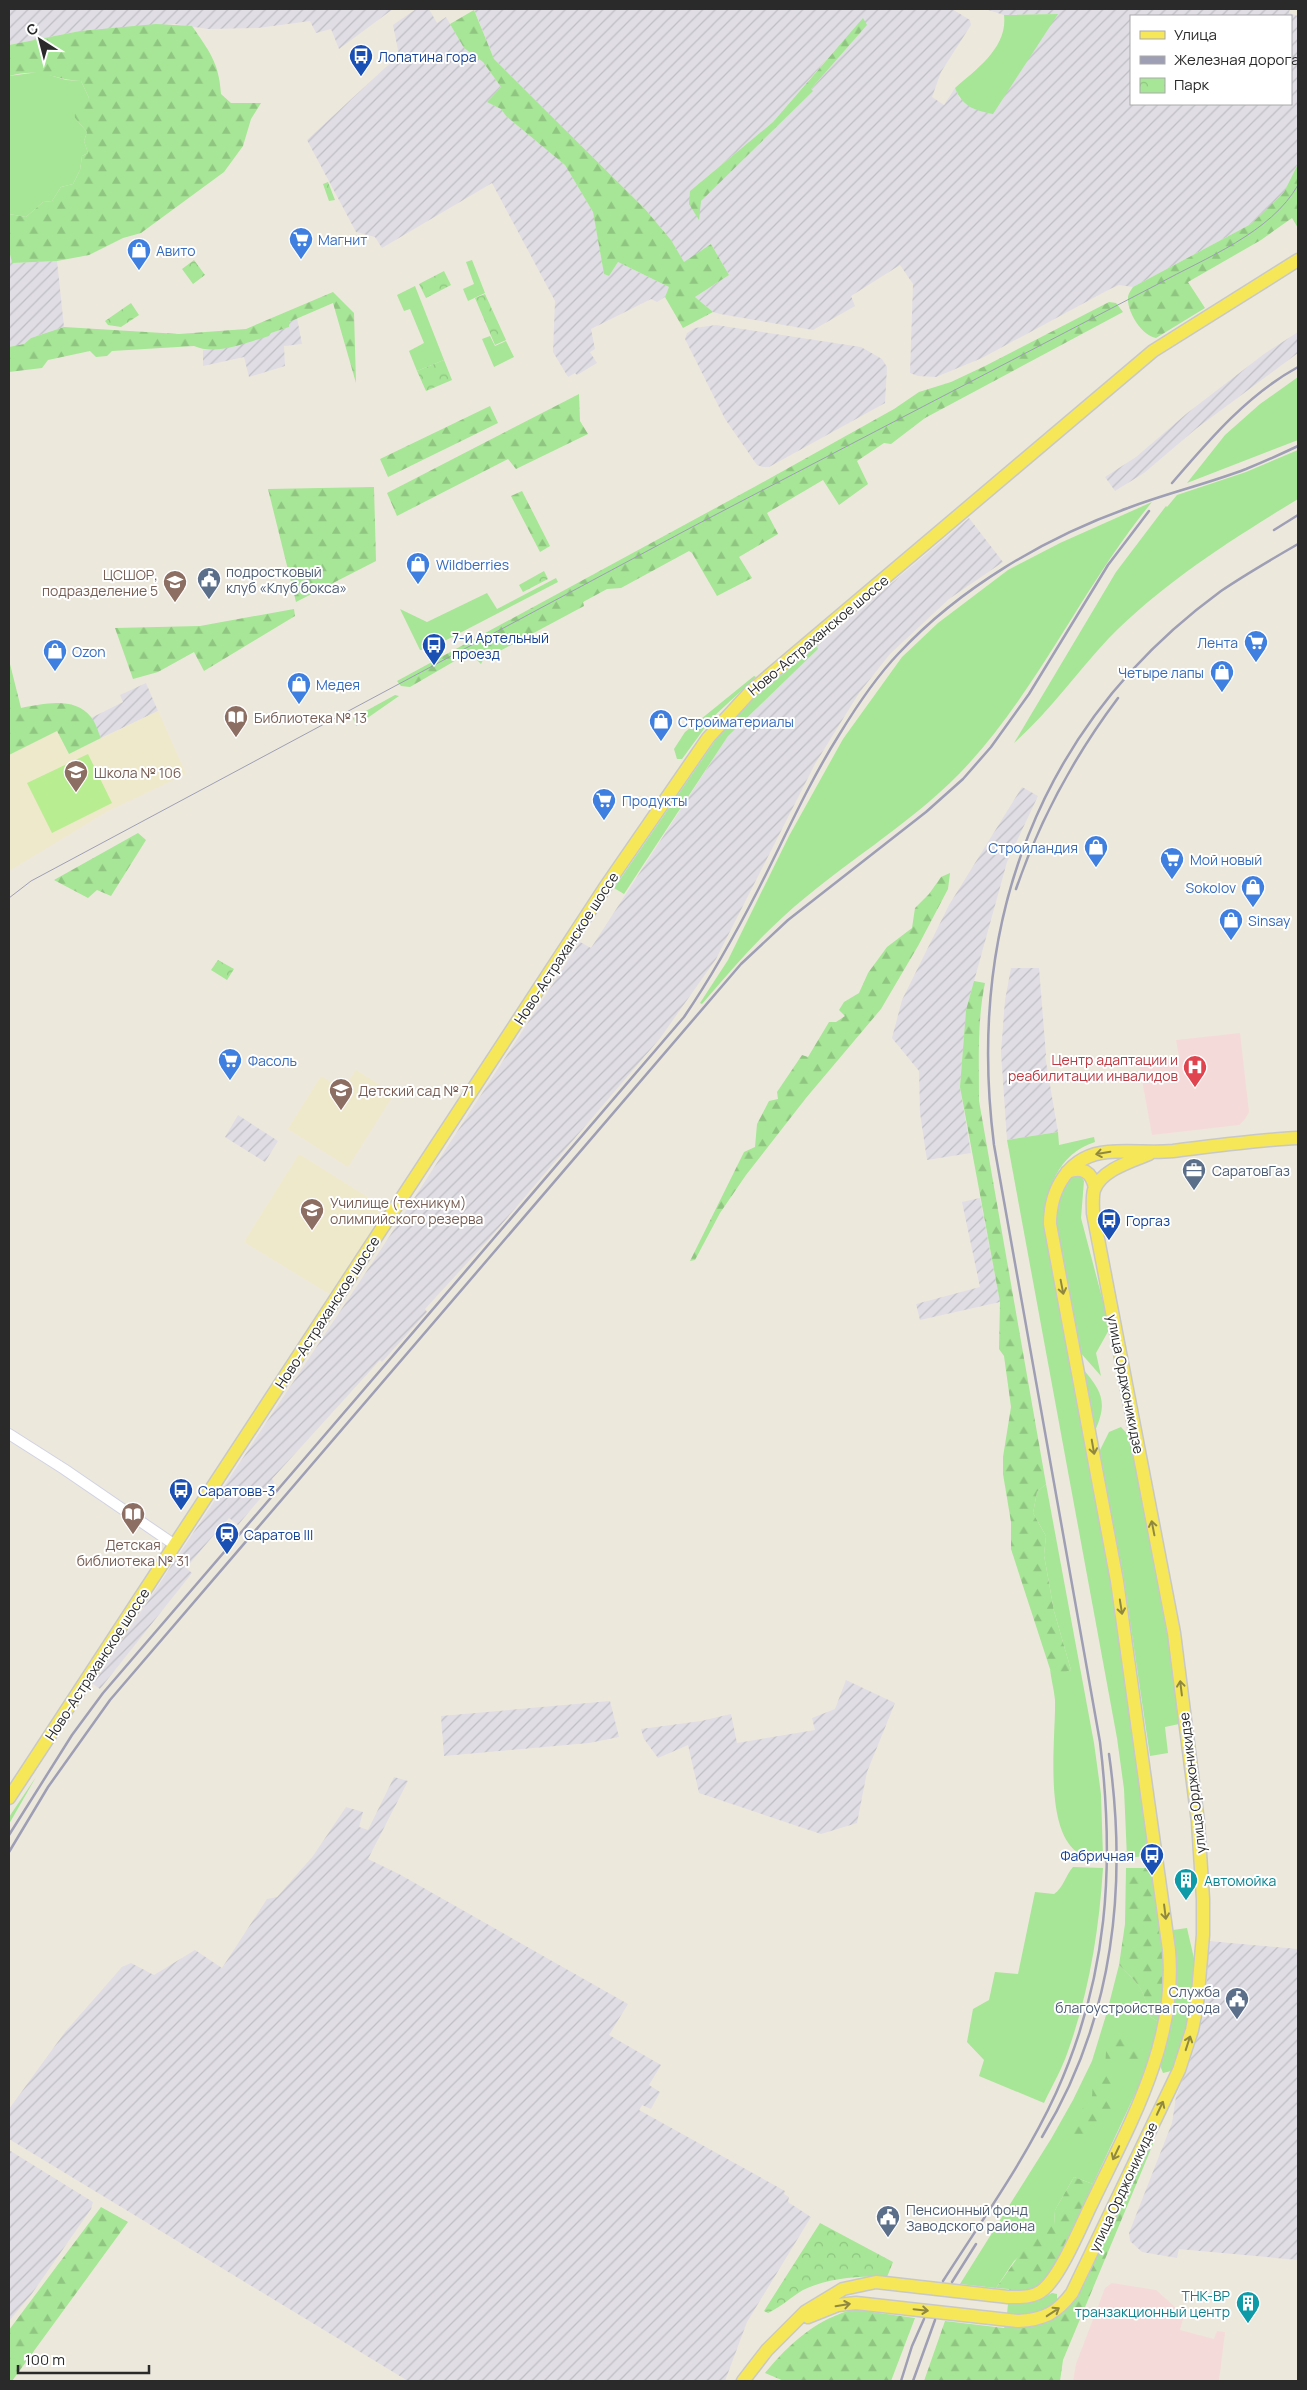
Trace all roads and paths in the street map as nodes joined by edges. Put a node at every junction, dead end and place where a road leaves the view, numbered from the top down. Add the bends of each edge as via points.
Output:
1 (1298, 260) edge
2 (1298, 1138) edge
3 (1152, 1153) junction
4 (1067, 1172) junction
5 (1095, 1188) junction
6 (9, 1434) edge
7 (175, 1546) junction
8 (9, 1798) edge
9 (1151, 2077) junction
10 (1170, 2088) junction
11 (784, 2332) junction
12 (743, 2381) edge

1 - 7 main road, Ново-Астраханское шоссе via 1153,351 784,663 721,721 604,890
2 - 3 main road, улица Орджоникидзе
3 -> 4 main road, улица Орджоникидзе via 1106,1152 1085,1159
3 - 5 main road, улица Орджоникидзе via 1112,1172
4 - 5 main road via 1075,1169 1086,1171
4 -> 9 main road, улица Орджоникидзе via 1052,1199 1050,1224 1117,1581 1170,1950 1169,2000
10 -> 5 main road, улица Орджоникидзе via 1192,2030 1200,1983 1204,1908 1201,1858 1174,1633 1097,1241 1093,1213
6 - 7 street
7 - 8 main road, Ново-Астраханское шоссе
9 - 10 main road
9 -> 11 main road, улица Орджоникидзе via 1086,2217 1056,2273 1043,2290 1029,2296 1008,2297 876,2282 860,2284 825,2298
11 -> 10 main road, улица Орджоникидзе via 821,2311 856,2303 1018,2321 1049,2316 1072,2293
11 - 12 main road, улица Орджоникидзе

